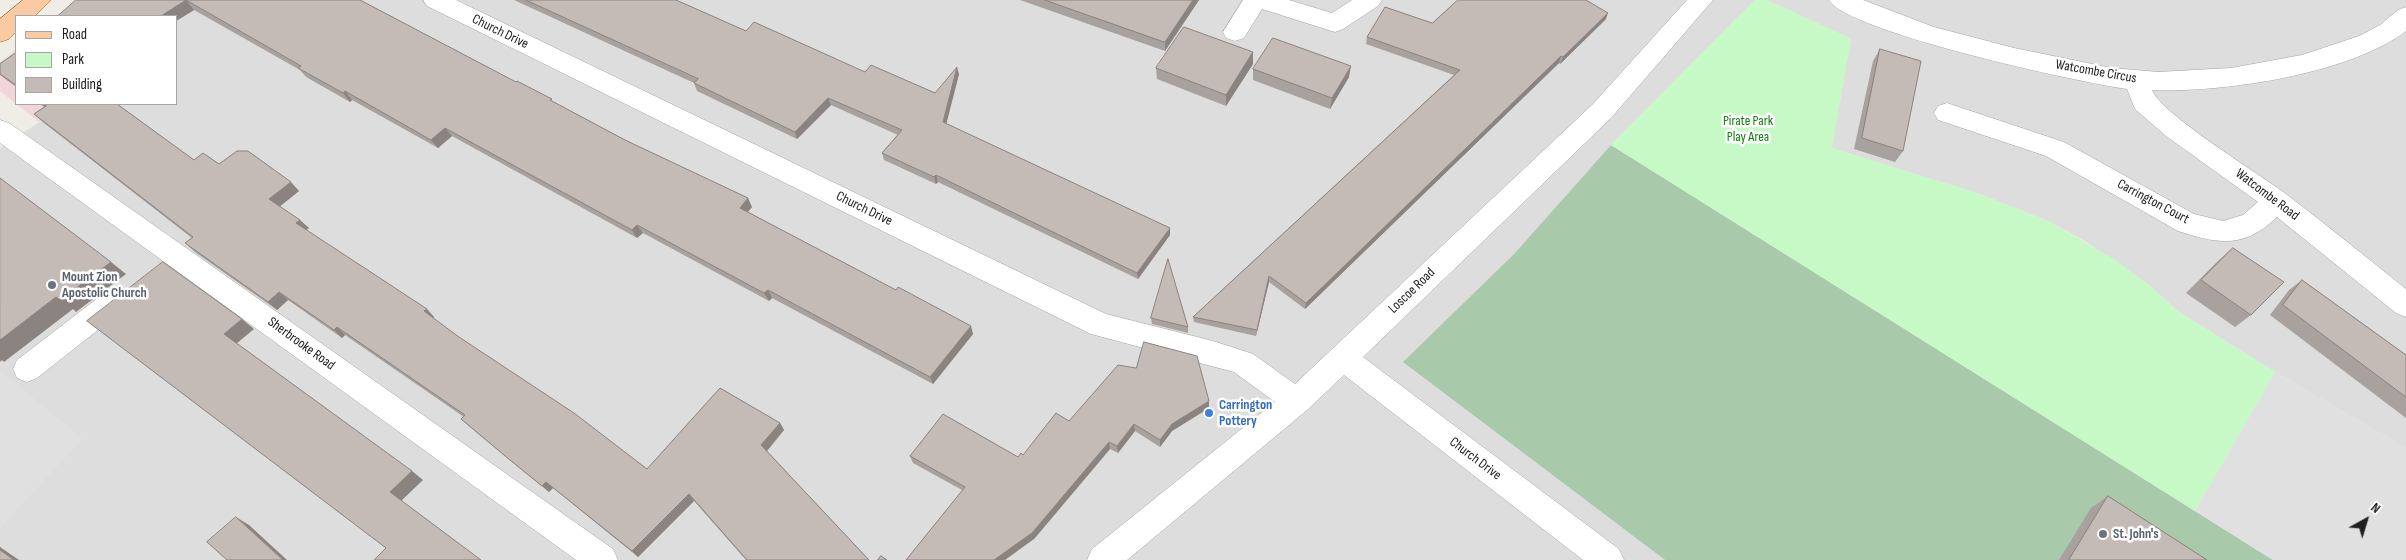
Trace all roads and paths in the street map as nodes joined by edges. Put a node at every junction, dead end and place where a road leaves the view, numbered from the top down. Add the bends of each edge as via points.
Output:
1 (38, 0) edge
2 (435, 0) edge
3 (1254, 0) edge
4 (1261, 0) edge
5 (1370, 0) edge
6 (1701, 0) edge
7 (1841, 0) edge
8 (21, 15) edge
9 (2406, 16) edge
10 (15, 20) edge
11 (1235, 32) dead end
12 (0, 33) edge
13 (2136, 80) junction
14 (1947, 113) dead end
15 (0, 130) edge
16 (2276, 201) junction
17 (176, 254) junction
18 (2406, 305) edge
19 (1343, 358) junction
20 (28, 369) dead end
21 (1297, 401) junction
22 (602, 560) edge
23 (1103, 560) edge
24 (1608, 560) edge

1 - 8 main road
2 - 21 street, Church Drive via 1101,325 1243,363
3 - 11 street
4 - 5 street via 1335,23
6 - 19 street, Loscoe Road via 1602,111
7 - 13 street, Watcombe Circus via 1873,15 2006,57
9 - 13 street, Watcombe Circus via 2398,25 2361,47 2294,68 2205,79
10 - 12 main road
13 - 16 street, Watcombe Road via 2144,102 2175,129
14 - 16 street, Carrington Court via 2060,143 2187,222 2223,232 2252,224
15 - 17 street, Sherbrooke Road
16 - 18 street, Watcombe Road
17 - 20 street
17 - 22 street, Sherbrooke Road
19 - 21 street, Loscoe Road
19 - 24 street, Church Drive
21 - 23 street, Loscoe Road

